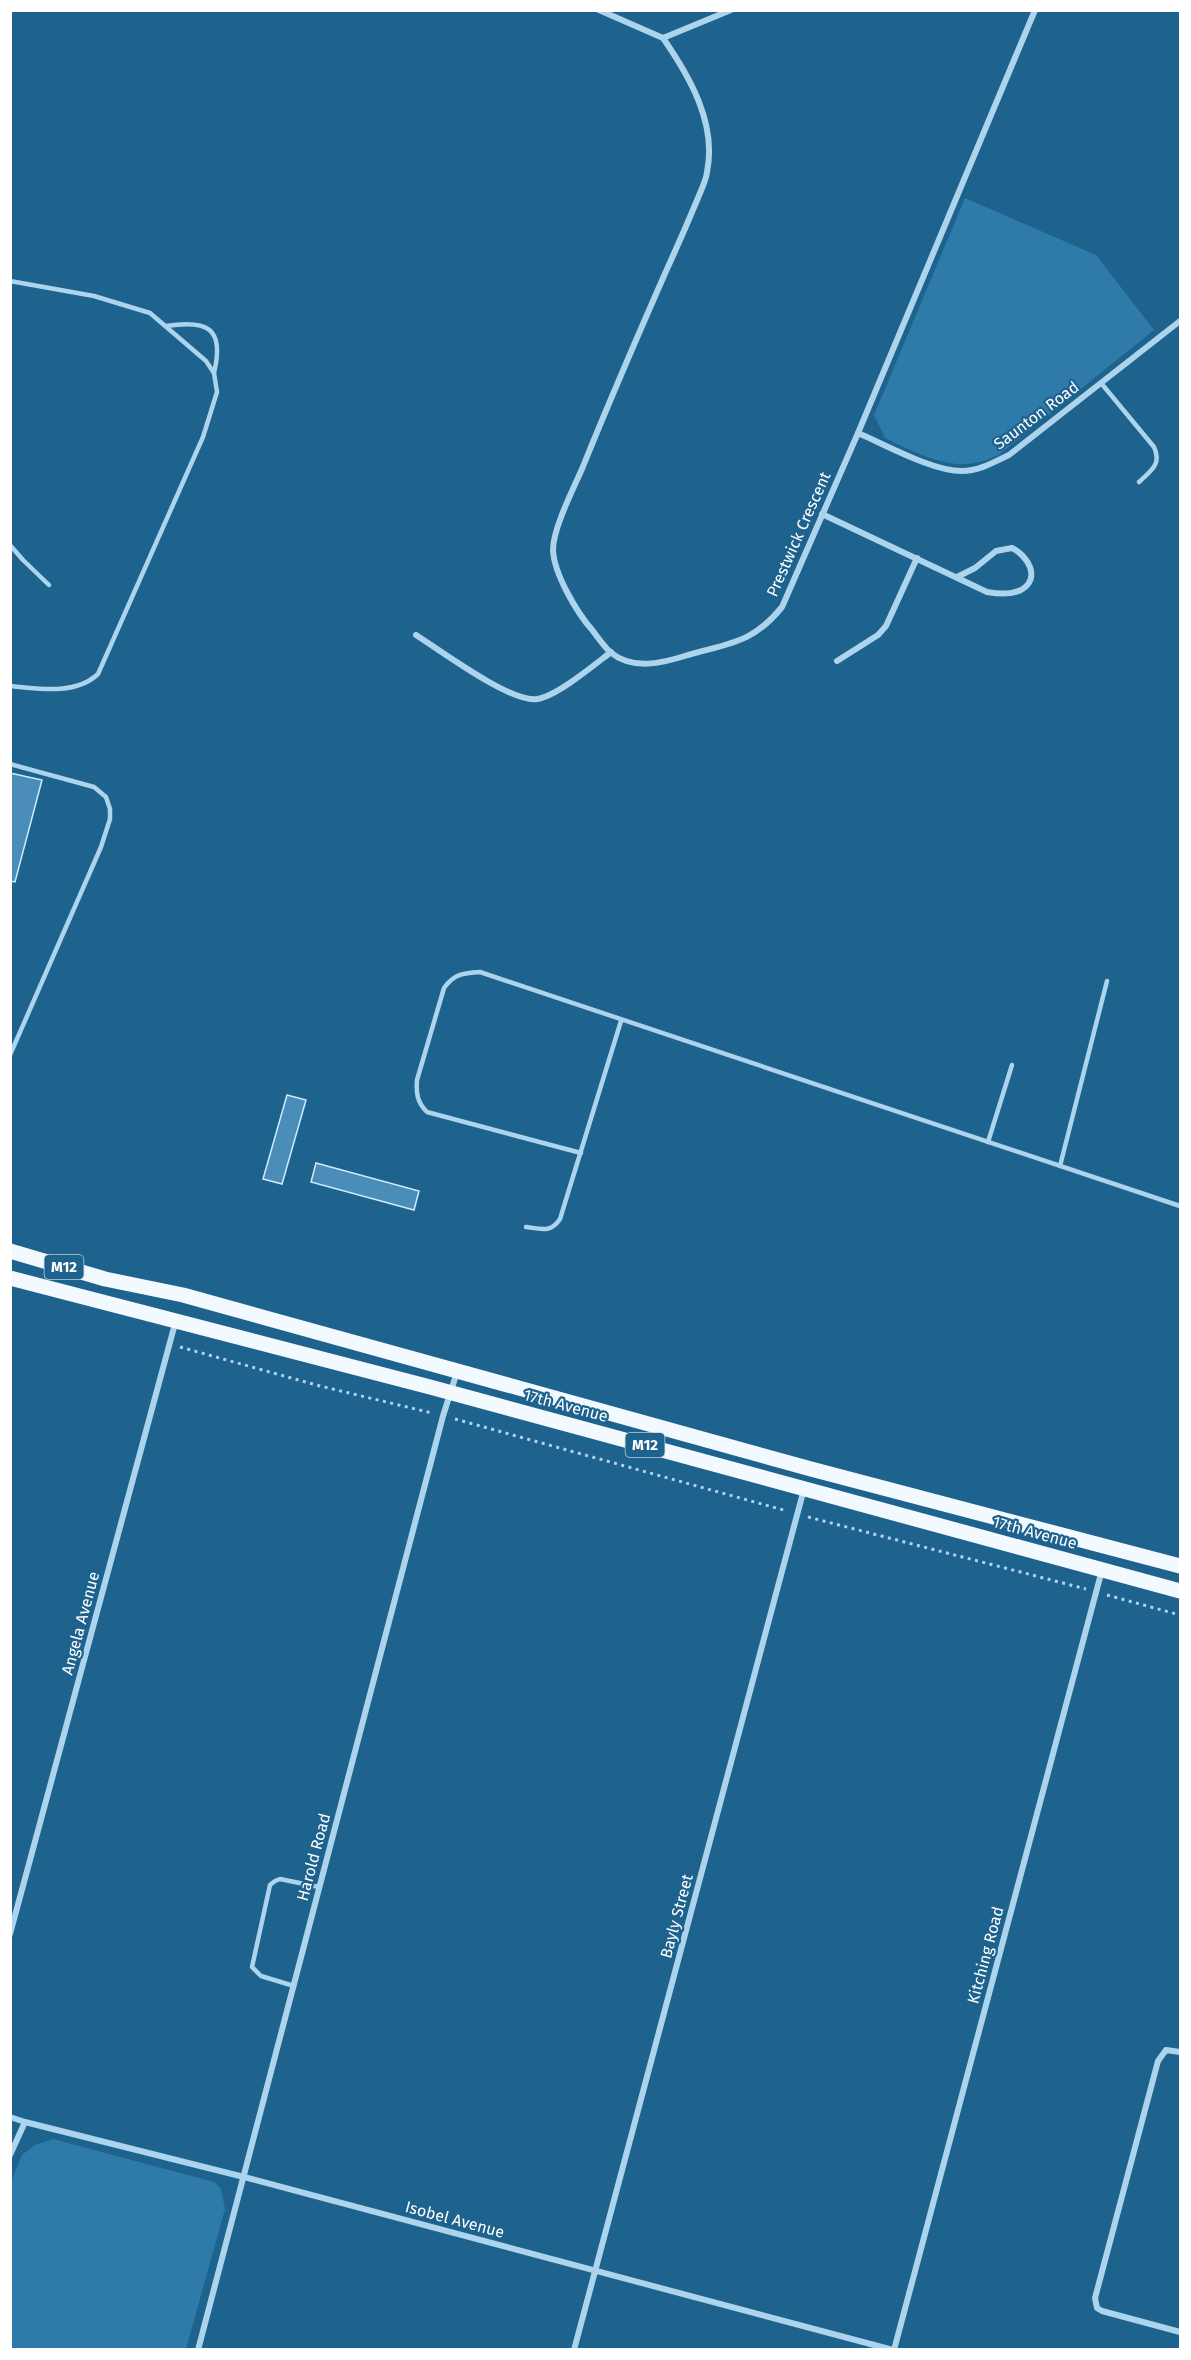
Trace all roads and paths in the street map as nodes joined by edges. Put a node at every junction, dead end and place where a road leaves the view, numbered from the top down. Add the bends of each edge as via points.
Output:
1 (599, 10) edge
2 (731, 10) edge
3 (1035, 10) edge
4 (663, 38) junction
5 (10, 281) edge
6 (1180, 321) edge
7 (165, 326) junction
8 (214, 373) junction
9 (1101, 383) junction
10 (858, 433) junction
11 (1139, 482) dead end
12 (822, 514) junction
13 (10, 545) edge
14 (917, 558) junction
15 (957, 577) junction
16 (50, 585) dead end
17 (416, 635) dead end
18 (611, 652) junction
19 (837, 661) dead end
20 (10, 686) edge
21 (10, 764) edge
22 (1107, 981) dead end
23 (621, 1021) junction
24 (10, 1055) edge
25 (1012, 1065) dead end
26 (988, 1142) junction
27 (580, 1153) junction
28 (1060, 1166) junction
29 (1180, 1206) edge
30 (526, 1227) dead end
31 (13, 1252) edge
32 (10, 1278) edge
33 (176, 1320) junction
34 (169, 1344) junction
35 (457, 1372) junction
36 (450, 1392) junction
37 (443, 1416) junction
38 (804, 1489) junction
39 (797, 1514) junction
40 (1180, 1566) edge
41 (1102, 1568) junction
42 (1180, 1591) edge
43 (1096, 1592) junction
44 (1180, 1616) edge
45 (319, 1887) junction
46 (10, 1934) edge
47 (294, 1986) junction
48 (1180, 2052) edge
49 (10, 2117) edge
50 (25, 2122) junction
51 (10, 2155) edge
52 (244, 2177) junction
53 (596, 2271) junction
54 (1180, 2332) edge
55 (198, 2349) edge
56 (574, 2349) edge
57 (894, 2349) edge

1 - 4 street
2 - 4 street
3 - 10 street, Prestwick Crescent
4 - 18 street, Prestwick Crescent via 684,68 702,108 709,139 707,173 560,522 554,550 572,603
5 - 7 lane via 134,307 150,313
6 - 9 street, Saunton Road
7 - 8 lane via 206,361
7 - 8 lane via 190,323 210,330 217,344
8 - 20 lane via 217,392 203,437 98,674 80,686
9 - 10 street, Saunton Road via 1009,454 984,467 963,471 941,468
9 - 11 lane via 1158,455 1154,469
10 - 12 street, Prestwick Crescent
12 - 14 street
12 - 18 street, Prestwick Crescent via 782,607 758,632 668,662 627,661
13 - 16 lane
14 - 15 street
14 - 19 street via 886,626
15 - 15 street via 996,550 1012,548 1024,554 1030,564 1029,580 1021,590 1000,594
17 - 18 street via 521,698 537,699 551,694
21 - 24 lane via 94,787 106,797 110,809 101,847
22 - 28 lane
23 - 26 lane
23 - 27 lane
23 - 27 lane via 480,972 461,973 444,988 417,1080 420,1105 427,1112
25 - 26 lane
26 - 28 lane
27 - 30 lane via 555,1227
28 - 29 lane
31 - 35 main road, 17th Avenue / M12
32 - 33 main road, 17th Avenue / M12
33 - 34 street, Angela Avenue
33 - 36 main road, 17th Avenue / M12
34 - 37 path
34 - 46 street, Angela Avenue
35 - 36 street, Harold Road
35 - 40 main road, 17th Avenue / M12
36 - 37 street, Harold Road
36 - 38 main road, 17th Avenue / M12
37 - 39 path
37 - 45 street, Harold Road
38 - 39 street, Bayly Street
38 - 41 main road, 17th Avenue / M12
39 - 43 path
39 - 53 street, Bayly Street
41 - 42 main road, 17th Avenue / M12
41 - 43 street, Kitching Road
43 - 44 path
43 - 57 street, Kitching Road
45 - 47 street, Harold Road
45 - 47 lane via 280,1879 270,1885 252,1967 261,1977
47 - 52 street, Harold Road
48 - 54 street via 1166,2050 1158,2061 1095,2298 1102,2312
49 - 50 street, Isobel Avenue
50 - 51 street
50 - 52 street, Isobel Avenue
52 - 53 street, Isobel Avenue
52 - 55 street, Harold Road
53 - 56 street, Bayly Street
53 - 57 street, Isobel Avenue

